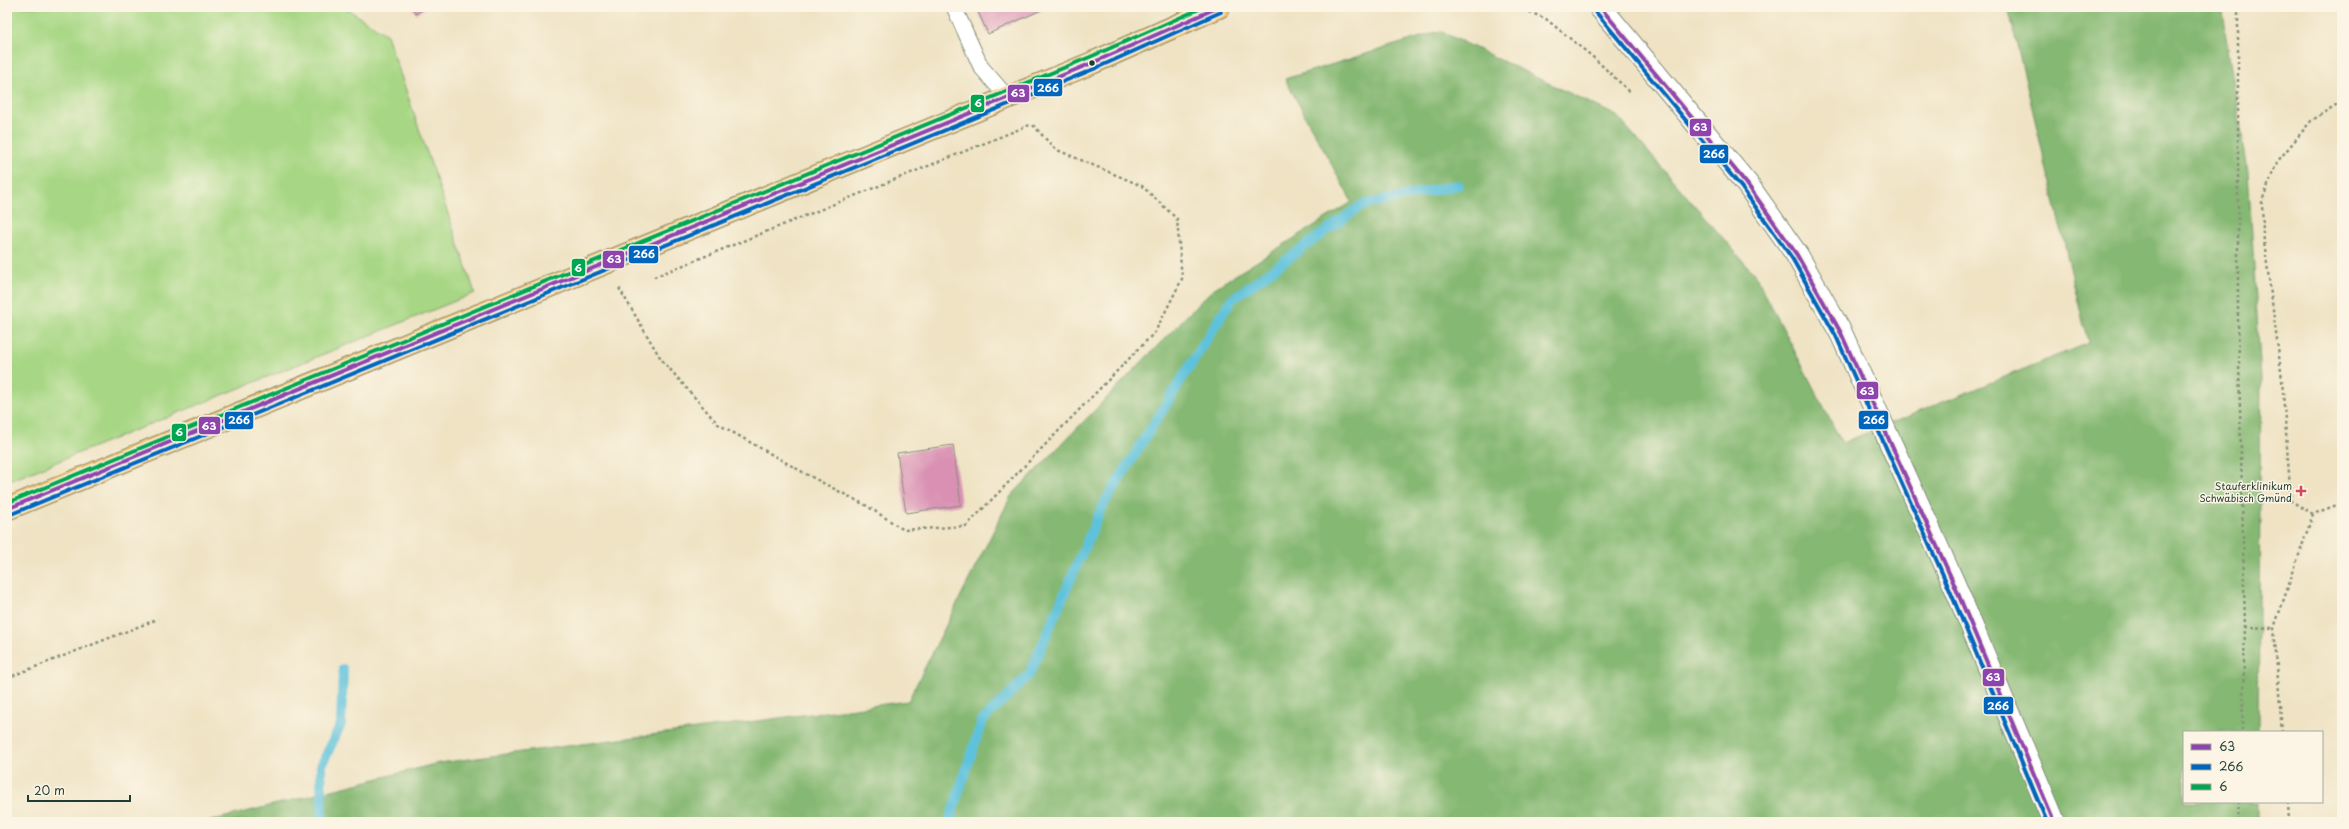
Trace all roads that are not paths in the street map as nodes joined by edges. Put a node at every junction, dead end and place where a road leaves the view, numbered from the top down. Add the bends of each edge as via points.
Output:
1 (954, 7) edge
2 (1219, 7) edge
3 (1597, 9) edge
4 (1007, 97) junction
5 (7, 509) edge
6 (2054, 822) edge

1 - 4 lane via 981,67
2 - 4 main road
3 - 6 street via 1747,184 1797,255 1841,333 1954,584
4 - 5 main road

